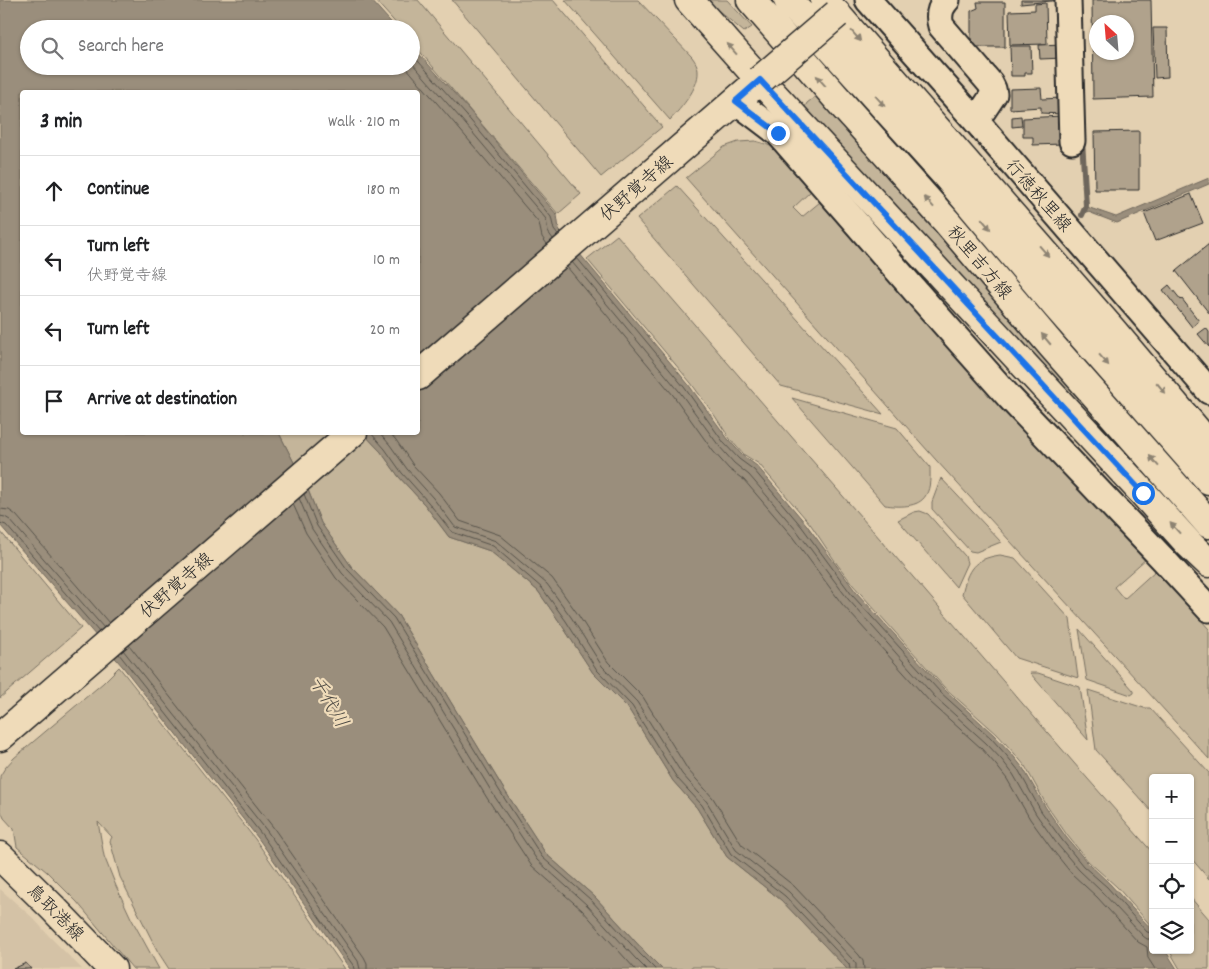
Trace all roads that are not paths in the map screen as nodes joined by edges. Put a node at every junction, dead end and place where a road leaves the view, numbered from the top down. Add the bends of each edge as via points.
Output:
1 (689, 0) edge
2 (751, 0) edge
3 (788, 0) edge
4 (946, 0) edge
5 (1068, 0) edge
6 (847, 3) edge
7 (760, 80) junction
8 (736, 101) junction
9 (976, 121) junction
10 (1072, 141) dead end
11 (420, 374) edge
12 (1209, 391) edge
13 (350, 435) edge
14 (1209, 445) edge
15 (1209, 480) edge
16 (1209, 524) edge
17 (1209, 563) edge
18 (1209, 609) edge
19 (0, 737) edge
20 (0, 856) edge
21 (112, 969) edge

7 -> 1 main road
16 -> 2 main road, 秋里吉方線
3 -> 15 main road, 秋里吉方線 via 944,173
4 - 9 street via 940,12 941,26 994,89
5 - 10 street
6 - 7 main road, 伏野覚寺線, bridge
6 - 9 street, 行徳秋里線
6 -> 14 main road
7 - 8 main road, 伏野覚寺線
17 -> 7 main road
8 - 11 main road, 伏野覚寺線
8 - 18 street via 778,133 1010,398
9 - 12 street, 行徳秋里線
13 - 19 main road, 伏野覚寺線
20 - 21 main road, 鳥取港線

